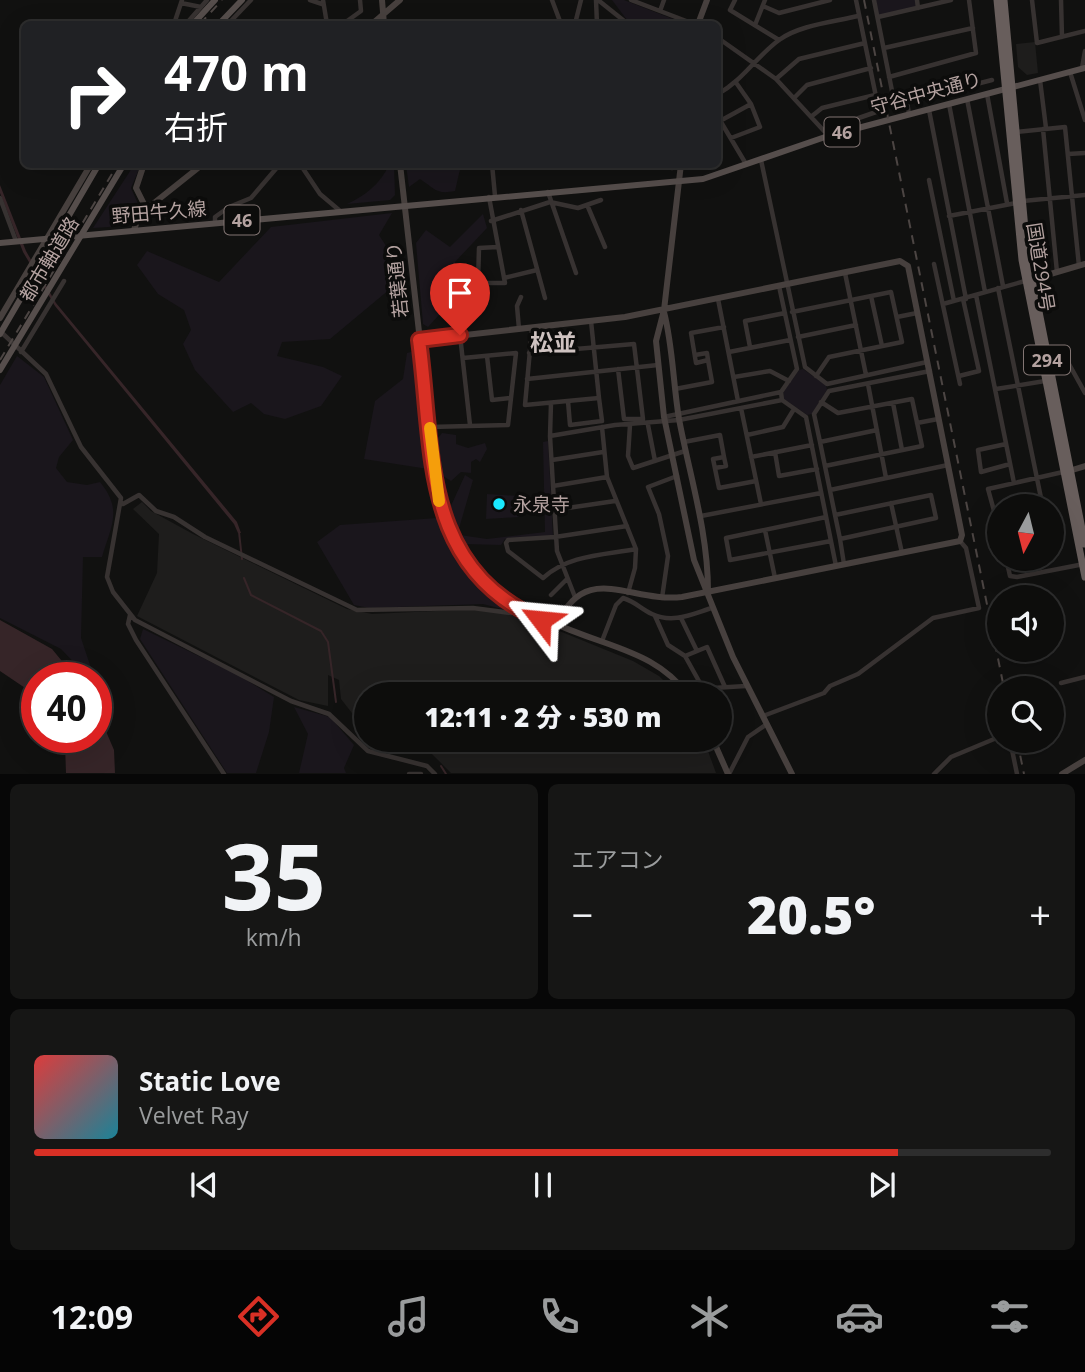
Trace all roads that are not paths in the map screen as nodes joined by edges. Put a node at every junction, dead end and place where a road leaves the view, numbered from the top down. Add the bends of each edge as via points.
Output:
1 (207, 0) edge
2 (215, 0) edge
3 (242, 0) edge
4 (251, 0) edge
5 (310, 0) edge
6 (360, 0) edge
7 (382, 0) edge
8 (400, 0) edge
9 (552, 0) edge
10 (581, 0) edge
11 (597, 0) edge
12 (631, 0) edge
13 (664, 0) edge
14 (707, 0) edge
15 (735, 0) edge
16 (765, 0) edge
17 (831, 0) edge
18 (856, 0) edge
19 (874, 0) edge
20 (917, 0) edge
21 (951, 0) edge
22 (969, 0) edge
23 (996, 0) edge
24 (1004, 0) edge
25 (1032, 0) edge
26 (1061, 0) edge
27 (182, 1) edge
28 (323, 2) edge
29 (763, 6) junction
30 (201, 7) junction
31 (918, 8) junction
32 (660, 10) junction
33 (383, 15) junction
34 (858, 16) junction
35 (878, 17) junction
36 (175, 21) edge
37 (189, 21) edge
38 (196, 21) edge
39 (222, 21) edge
40 (231, 21) edge
41 (326, 21) edge
42 (348, 21) edge
43 (376, 21) edge
44 (384, 21) edge
45 (560, 21) edge
46 (576, 21) edge
47 (597, 21) edge
48 (624, 21) edge
49 (688, 21) edge
50 (697, 21) edge
51 (755, 25) junction
52 (972, 28) junction
53 (1085, 31) edge
54 (1062, 37) junction
55 (721, 40) edge
56 (779, 40) junction
57 (865, 43) junction
58 (884, 48) junction
59 (1085, 51) edge
60 (755, 61) junction
61 (871, 68) junction
62 (1083, 69) edge
63 (1070, 72) junction
64 (890, 76) junction
65 (776, 79) junction
66 (992, 80) dead end
67 (1040, 80) junction
68 (737, 84) junction
69 (1010, 87) junction
70 (721, 92) edge
71 (987, 94) junction
72 (875, 95) junction
73 (795, 97) junction
74 (967, 99) junction
75 (907, 102) junction
76 (949, 103) junction
77 (751, 104) junction
78 (928, 109) junction
79 (909, 114) junction
80 (812, 116) junction
81 (721, 118) edge
82 (1085, 120) edge
83 (721, 122) edge
84 (1044, 128) junction
85 (1016, 132) junction
86 (826, 133) junction
87 (731, 138) junction
88 (1085, 153) edge
89 (1068, 154) junction
90 (761, 160) junction
91 (746, 165) junction
92 (89, 168) edge
93 (97, 168) edge
94 (122, 168) edge
95 (143, 168) edge
96 (198, 168) edge
97 (277, 168) edge
98 (303, 168) edge
99 (400, 168) edge
100 (492, 168) edge
101 (680, 168) edge
102 (679, 180) junction
103 (929, 180) dead end
104 (548, 191) junction
105 (1085, 195) edge
106 (492, 196) junction
107 (1072, 196) junction
108 (0, 198) edge
109 (1050, 198) junction
110 (601, 200) dead end
111 (551, 202) junction
112 (1015, 203) junction
113 (404, 204) junction
114 (588, 207) junction
115 (146, 208) junction
116 (988, 208) junction
117 (339, 210) junction
118 (521, 210) junction
119 (970, 212) junction
120 (950, 216) junction
121 (491, 221) junction
122 (215, 222) junction
123 (134, 230) junction
124 (952, 230) junction
125 (939, 232) junction
126 (46, 238) junction
127 (16, 242) junction
128 (0, 243) edge
129 (497, 247) junction
130 (605, 247) dead end
131 (934, 264) dead end
132 (1082, 265) edge
133 (537, 270) junction
134 (1057, 272) junction
135 (576, 273) dead end
136 (845, 273) junction
137 (504, 278) junction
138 (1029, 280) junction
139 (64, 281) dead end
140 (461, 283) dead end
141 (478, 283) junction
142 (783, 285) junction
143 (1000, 287) junction
144 (985, 292) junction
145 (976, 295) junction
146 (871, 296) junction
147 (521, 297) dead end
148 (545, 298) dead end
149 (718, 299) junction
150 (965, 299) junction
151 (851, 300) junction
152 (954, 302) junction
153 (943, 304) junction
154 (664, 310) junction
155 (792, 312) junction
156 (918, 312) junction
157 (785, 313) junction
158 (0, 317) edge
159 (897, 317) junction
160 (590, 321) junction
161 (856, 325) junction
162 (724, 327) junction
163 (532, 328) junction
164 (519, 329) junction
165 (0, 333) edge
166 (460, 335) junction
167 (798, 337) junction
168 (419, 340) junction
169 (790, 340) junction
170 (671, 346) junction
171 (882, 346) junction
172 (750, 347) junction
173 (594, 348) junction
174 (657, 348) junction
175 (861, 351) junction
176 (21, 352) junction
177 (729, 352) junction
178 (529, 353) junction
179 (487, 356) junction
180 (463, 358) junction
181 (1046, 359) junction
182 (928, 362) junction
183 (658, 365) junction
184 (637, 367) junction
185 (618, 369) junction
186 (0, 370) edge
187 (930, 371) junction
188 (597, 372) junction
189 (866, 375) junction
190 (816, 376) junction
191 (959, 376) junction
192 (734, 377) junction
193 (527, 379) junction
194 (789, 381) junction
195 (1045, 381) junction
196 (868, 384) junction
197 (960, 384) dead end
198 (1016, 386) junction
199 (675, 389) junction
200 (996, 389) junction
201 (781, 392) junction
202 (1085, 393) edge
203 (511, 398) junction
204 (599, 398) junction
205 (782, 400) junction
206 (568, 401) junction
207 (738, 401) junction
208 (821, 402) junction
209 (551, 403) junction
210 (893, 403) junction
211 (873, 407) junction
212 (741, 408) junction
213 (794, 408) junction
214 (679, 417) junction
215 (939, 418) junction
216 (665, 420) junction
217 (917, 423) junction
218 (470, 425) junction
219 (630, 425) junction
220 (648, 425) junction
221 (430, 427) junction
222 (602, 427) junction
223 (877, 430) junction
224 (747, 435) junction
225 (550, 436) junction
226 (684, 442) junction
227 (820, 442) junction
228 (1006, 444) junction
229 (812, 445) junction
230 (902, 450) junction
231 (685, 451) junction
232 (603, 452) junction
233 (775, 452) junction
234 (882, 454) junction
235 (673, 455) junction
236 (751, 457) junction
237 (552, 460) junction
238 (655, 461) junction
239 (1010, 464) junction
240 (948, 465) junction
241 (825, 466) junction
242 (1085, 466) edge
243 (817, 469) junction
244 (1067, 471) junction
245 (678, 475) junction
246 (607, 477) junction
247 (886, 478) junction
248 (1035, 479) junction
249 (756, 481) junction
250 (1014, 483) junction
251 (553, 486) junction
252 (830, 490) junction
253 (821, 493) junction
254 (989, 494) edge
255 (1040, 494) edge
256 (615, 501) junction
257 (891, 503) junction
258 (761, 504) junction
259 (122, 505) junction
260 (554, 510) junction
261 (835, 515) junction
262 (701, 516) junction
263 (826, 517) junction
264 (626, 526) junction
265 (896, 527) junction
266 (765, 530) junction
267 (555, 537) junction
268 (840, 539) junction
269 (831, 541) junction
270 (960, 541) junction
271 (1085, 544) edge
272 (636, 549) junction
273 (769, 552) junction
274 (902, 553) junction
275 (560, 564) junction
276 (844, 564) junction
277 (1084, 564) edge
278 (836, 566) junction
279 (1064, 568) edge
280 (1009, 571) edge
281 (1048, 571) edge
282 (1085, 577) edge
283 (775, 578) junction
284 (566, 580) junction
285 (628, 593) junction
286 (708, 593) junction
287 (551, 595) dead end
288 (575, 597) junction
289 (662, 599) junction
290 (516, 607) junction
291 (712, 608) junction
292 (131, 615) junction
293 (655, 616) junction
294 (681, 618) junction
295 (557, 625) junction
296 (602, 642) junction
297 (697, 651) junction
298 (685, 656) junction
299 (1085, 677) edge
300 (676, 682) edge
301 (699, 682) edge
302 (723, 682) edge
303 (1064, 682) edge
304 (746, 686) junction
305 (732, 687) edge
306 (763, 716) junction
307 (767, 724) junction
308 (987, 742) edge
309 (719, 752) edge
310 (1013, 753) edge
311 (1085, 760) edge
312 (224, 774) edge
313 (409, 774) edge
314 (421, 774) edge
315 (436, 774) edge
316 (729, 774) edge
317 (792, 774) edge
318 (934, 774) edge
319 (1017, 774) edge
320 (1062, 774) edge

1 - 30 street
2 - 38 main road
3 - 39 main road
4 - 40 street
5 - 28 street
6 - 42 street via 361,11
7 - 33 street
8 - 33 street
9 - 45 street
10 - 46 street
11 - 47 street
11 - 48 street
12 - 32 street
13 - 32 street
14 - 50 street
15 - 51 street via 730,10
16 - 29 street
17 - 29 street via 779,13
18 - 34 street
19 - 35 street
20 - 31 street
21 - 31 street
22 - 52 street
23 - 69 highway, 国道294号 / 294
24 - 69 highway, 国道294号 / 294
25 - 54 street via 1037,43
26 - 54 street
27 - 30 street
27 - 36 street
28 - 41 street
29 - 51 street
30 - 37 street
31 - 35 street
32 - 49 street
33 - 43 street
33 - 44 street
34 - 56 street
34 - 57 street
35 - 58 street
51 - 56 street
52 - 58 street
52 - 64 street via 976,53
53 - 54 street
55 - 60 street
56 - 60 street
57 - 61 street
57 - 65 street via 799,59
58 - 64 street
59 - 62 street
60 - 65 street
60 - 68 street
61 - 72 street
61 - 73 street via 807,85
62 - 63 main road, 守谷中央通り / 46
63 - 67 main road, 守谷中央通り / 46
63 - 82 street
64 - 75 street via 895,106
65 - 73 street
66 - 75 street
67 - 69 main road, 守谷中央通り / 46
67 - 84 street
68 - 70 street
68 - 77 street
69 - 71 main road, 守谷中央通り / 46
69 - 85 highway, 国道294号 / 294
69 - 112 highway, 国道294号 / 294
71 - 74 main road, 守谷中央通り / 46
71 - 112 street
72 - 80 street via 822,108
72 - 86 street via 878,111
73 - 80 street
74 - 76 main road, 守谷中央通り / 46
74 - 116 street
75 - 79 street
76 - 78 main road, 守谷中央通り / 46
76 - 119 street
77 - 81 street
77 - 87 street via 760,127
78 - 79 main road, 守谷中央通り / 46
78 - 120 street
79 - 86 main road, 守谷中央通り / 46
80 - 86 street
83 - 87 street
84 - 85 street
84 - 89 street via 1065,127
84 - 109 street
85 - 112 highway, 国道294号 / 294
86 - 90 main road, 守谷中央通り / 46
87 - 91 street
88 - 89 street
89 - 107 street
90 - 91 main road, 守谷中央通り / 46
90 - 142 street
91 - 102 main road, 守谷中央通り / 46 via 719,176
92 - 126 street
93 - 165 main road, 都市軸道路, bridge
94 - 186 main road, 都市軸道路, bridge
95 - 115 street via 136,188
96 - 115 street
97 - 122 street via 251,198 229,206
98 - 117 street via 320,194
99 - 113 street, 若葉通り
100 - 106 street
101 - 102 street
102 - 104 main road, 守谷中央通り / 46
102 - 154 street
103 - 125 street
104 - 106 main road, 守谷中央通り / 46
104 - 111 street
105 - 107 street
106 - 113 main road, 守谷中央通り / 46
106 - 121 street
107 - 109 street
107 - 132 street
108 - 127 street
109 - 112 street
109 - 134 street
110 - 114 street
111 - 114 street
111 - 118 street
111 - 135 street
112 - 116 street
112 - 138 highway, 国道294号 / 294
113 - 117 main road, 野田牛久線 / 46
113 - 168 street, 若葉通り
114 - 130 street
115 - 123 street
116 - 119 street
116 - 143 street
117 - 122 main road, 野田牛久線 / 46
118 - 121 street
118 - 133 street
119 - 120 street
119 - 144 street
120 - 124 street
121 - 129 street
122 - 123 main road, 野田牛久線 / 46
123 - 126 main road, 野田牛久線 / 46
124 - 125 street
124 - 150 street
125 - 152 street
126 - 127 main road, 野田牛久線 / 46
126 - 158 street
127 - 128 main road, 野田牛久線 / 46
129 - 137 street
129 - 141 street via 479,248
131 - 153 street
132 - 134 street
133 - 137 street
133 - 148 street
134 - 138 street
136 - 142 street
136 - 151 street
136 - 156 street via 907,263
137 - 141 street via 505,283
138 - 143 street
138 - 181 highway, 国道294号 / 294
138 - 195 highway, 国道294号 / 294
139 - 176 street
140 - 141 street
142 - 149 street
142 - 155 street
142 - 157 street
143 - 144 street
143 - 198 street
144 - 145 street
145 - 150 street
145 - 200 street
146 - 151 street
146 - 159 street via 891,292
146 - 171 street
147 - 164 street
149 - 154 street
149 - 162 street
150 - 152 street
150 - 191 street via 979,372
151 - 155 street
151 - 161 street
152 - 153 street
153 - 191 street
154 - 160 street
154 - 170 street
154 - 174 street
155 - 167 street
156 - 159 street
156 - 182 street
157 - 169 street
157 - 172 street via 745,321
159 - 171 street via 902,342
160 - 163 street
160 - 173 street
161 - 167 street
161 - 175 street
162 - 177 street
162 - 199 street via 691,333 696,363 708,360 712,382
163 - 164 street
163 - 178 street
164 - 166 street
165 - 176 street
166 - 168 street
166 - 180 street
167 - 190 street via 804,367
168 - 221 street, 若葉通り
169 - 172 street
169 - 194 street via 797,369
170 - 174 street via 663,343
170 - 199 street
171 - 175 street
172 - 177 street
173 - 178 street
173 - 184 street via 634,344
173 - 188 street
174 - 183 street
175 - 189 street
175 - 190 street via 828,357
176 - 259 street via 48,376 78,442 119,493
177 - 192 street
178 - 193 street
179 - 180 street
179 - 203 street via 492,400
179 - 203 street via 516,353
180 - 218 street
181 - 202 street via 1063,355
181 - 244 highway, 国道294号 / 294
182 - 187 street
182 - 189 street
183 - 184 street
183 - 216 street
184 - 185 street
184 - 185 street via 643,419 624,419
185 - 188 street
187 - 196 street
187 - 215 street
188 - 193 street
188 - 204 street
189 - 190 street via 827,384
191 - 197 street
192 - 194 street via 770,371
192 - 207 street
193 - 209 street via 524,405
194 - 201 street
195 - 198 street
195 - 244 highway, 国道294号 / 294
196 - 208 street via 829,391
196 - 211 street
198 - 200 street
198 - 248 street
199 - 214 street
200 - 228 street
201 - 205 street
201 - 207 street
203 - 218 street via 508,425
204 - 206 street
204 - 206 street via 602,421 570,425
205 - 212 street
205 - 213 street
206 - 209 street
207 - 214 street
208 - 211 street via 838,413
208 - 227 street via 814,414
209 - 225 street
210 - 211 street
210 - 217 street via 912,399
210 - 230 street
211 - 223 street
212 - 214 street
212 - 224 street
213 - 224 street via 783,427
213 - 229 street via 806,416
214 - 216 street
214 - 226 street
215 - 217 street
215 - 240 street
216 - 220 street
216 - 235 street
217 - 230 street via 922,446
218 - 221 street
219 - 220 street
219 - 222 street
219 - 238 street via 628,456 634,468
220 - 238 street
221 - 290 street, 若葉通り via 437,491 451,535 480,577
222 - 225 street
222 - 232 street
223 - 227 street
223 - 234 street
224 - 236 street
225 - 237 street
226 - 231 street
226 - 249 street via 720,435 724,457 713,459 719,488
227 - 241 street
228 - 239 street
228 - 239 street via 978,450 981,472
229 - 233 street
229 - 243 street
230 - 234 street
231 - 235 street
231 - 262 street
232 - 237 street
232 - 246 street
233 - 236 street
233 - 243 street via 779,476
234 - 241 street
234 - 247 street
235 - 238 street
235 - 245 street
236 - 249 street
237 - 251 street
239 - 250 street
240 - 247 street
240 - 270 street
241 - 252 street
242 - 244 street
243 - 253 street
244 - 248 street
244 - 271 highway, 国道294号 / 294
244 - 277 highway, 国道294号 / 294
245 - 286 street via 694,561
245 - 289 street via 648,487 668,556
246 - 251 street
246 - 256 street
247 - 252 street
248 - 250 street
248 - 255 street
249 - 258 street
250 - 254 street via 988,489
251 - 260 street
252 - 261 street
253 - 258 street
253 - 263 street
256 - 260 street
256 - 264 street
257 - 261 street
257 - 265 street
257 - 265 street via 931,495 936,518
258 - 262 street
259 - 290 street via 139,495 156,511 357,610 473,608 511,613
259 - 292 street via 107,577
260 - 267 street
261 - 268 street
262 - 286 street
263 - 266 street
263 - 269 street
264 - 267 street
264 - 272 street
265 - 268 street
265 - 274 street
266 - 273 street
266 - 273 street via 726,538 730,560
267 - 275 street
267 - 275 street via 506,543 508,551 543,578
268 - 276 street
269 - 273 street
269 - 278 street
270 - 274 street
270 - 306 street via 966,548 979,608 933,618 858,674 824,693
272 - 275 street
272 - 285 street
273 - 283 street
274 - 276 street
275 - 284 street
276 - 278 street
277 - 279 street
277 - 282 highway, 国道294号 / 294
278 - 283 street
280 - 281 street via 1017,577
283 - 286 street
284 - 287 street
284 - 288 street
285 - 288 street via 601,587
285 - 289 street
286 - 289 street
286 - 291 street
288 - 295 street
290 - 295 street, 若葉通り
291 - 294 street
291 - 304 street
292 - 312 street via 128,624 136,640
292 - 315 street via 291,701 329,714 368,751 427,766
293 - 294 street
293 - 296 street via 623,598
293 - 298 street via 668,645
294 - 297 street
295 - 296 street, 若葉通り
296 - 300 street, 若葉通り via 648,658
297 - 298 street
297 - 302 street via 707,647
298 - 301 street
299 - 303 street
304 - 305 street
304 - 306 street
306 - 307 street
307 - 316 street via 748,737
307 - 317 street
308 - 318 street via 951,757
309 - 316 street
310 - 319 street
311 - 320 street
313 - 314 street

